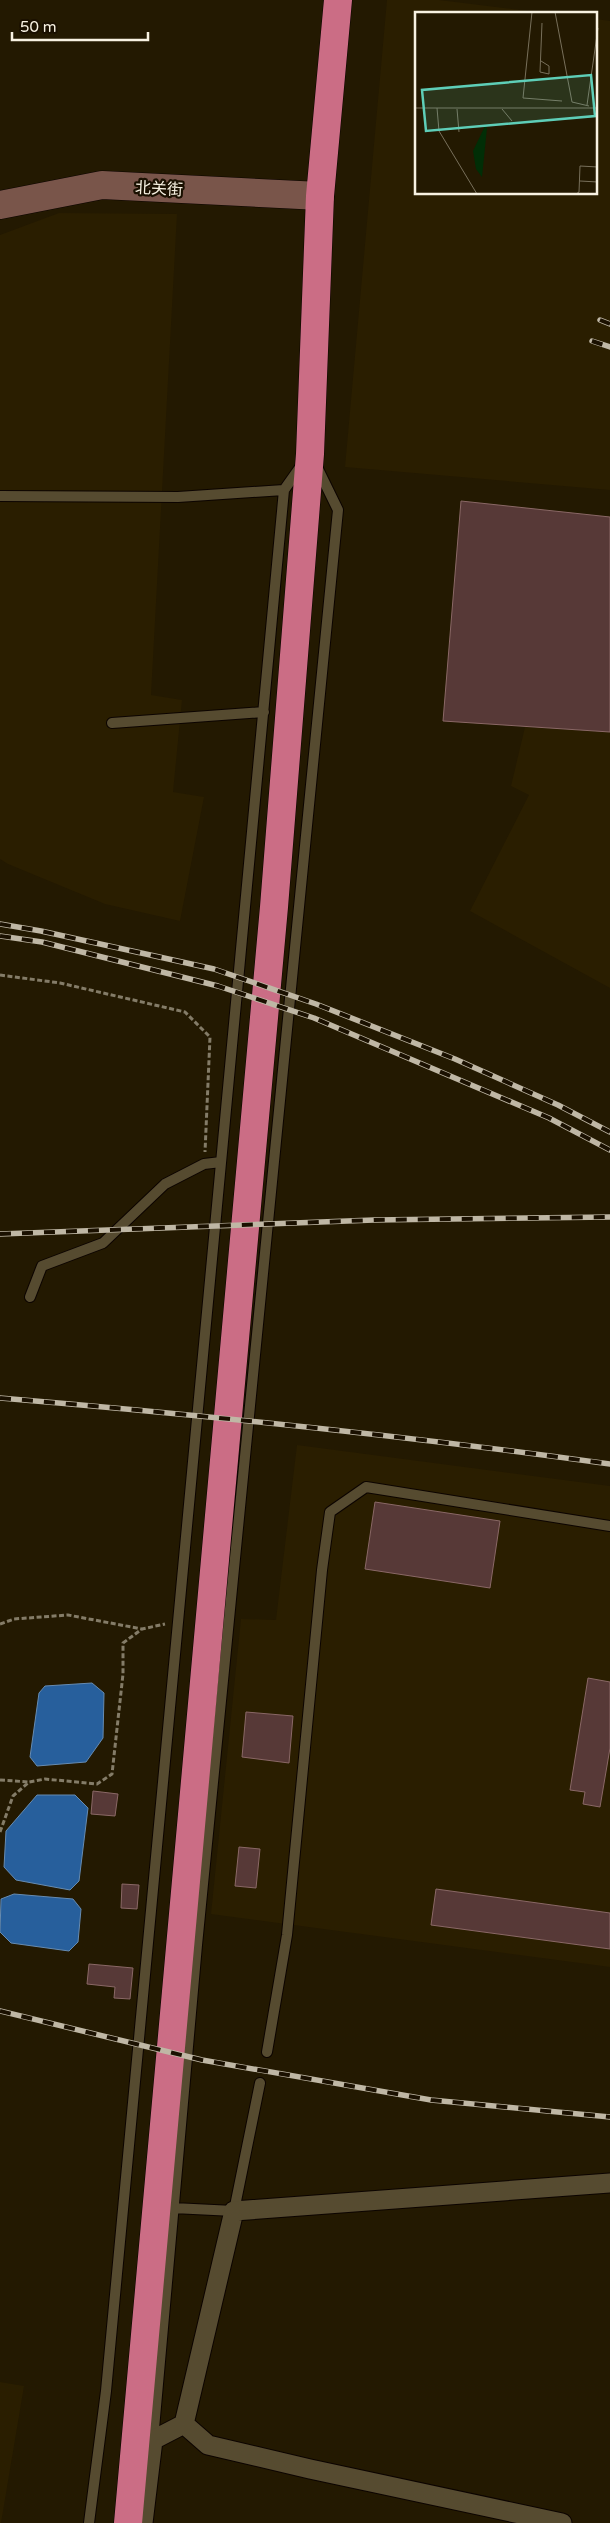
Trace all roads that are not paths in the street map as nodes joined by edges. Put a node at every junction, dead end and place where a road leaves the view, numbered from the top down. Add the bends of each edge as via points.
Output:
1 (338, 0) edge
2 (320, 196) junction
3 (0, 205) edge
4 (310, 454) junction
5 (284, 490) junction
6 (0, 496) edge
7 (264, 712) junction
8 (112, 723) dead end
9 (222, 1162) junction
10 (30, 1297) dead end
11 (610, 1526) edge
12 (267, 2052) dead end
13 (260, 2083) dead end
14 (610, 2184) edge
15 (174, 2208) junction
16 (234, 2211) junction
17 (184, 2424) junction
18 (153, 2440) junction
19 (89, 2523) edge
20 (128, 2523) edge
21 (143, 2523) edge
22 (562, 2523) edge

1 - 2 highway
2 - 3 main road, 北关街 via 102,185
2 - 4 highway
4 - 5 lane
4 - 15 lane via 338,510
4 - 20 highway via 273,917
5 - 6 lane via 178,497
5 - 7 lane
7 - 8 lane
7 - 9 lane
9 - 10 lane via 204,1164 165,1184 104,1243 42,1266
9 - 19 lane via 107,2381
11 - 12 lane via 366,1487 330,1512 287,1935
13 - 16 lane
14 - 16 street
15 - 16 lane
15 - 18 lane
16 - 17 street
17 - 18 street
17 - 22 street via 208,2445
18 - 21 street

